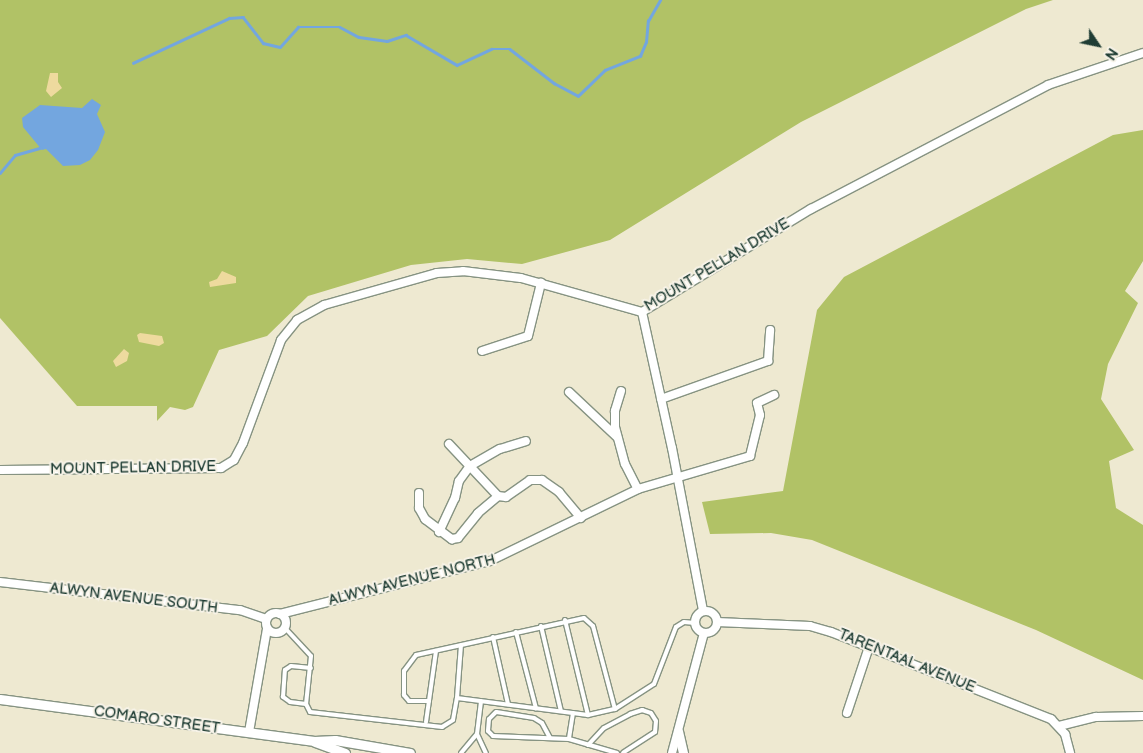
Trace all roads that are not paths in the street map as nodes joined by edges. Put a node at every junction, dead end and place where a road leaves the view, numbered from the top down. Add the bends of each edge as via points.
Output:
1 (1143, 52) edge
2 (541, 283) junction
3 (642, 312) junction
4 (770, 330) dead end
5 (482, 351) dead end
6 (621, 391) dead end
7 (569, 392) dead end
8 (774, 395) dead end
9 (662, 399) junction
10 (618, 438) junction
11 (526, 441) dead end
12 (449, 444) dead end
13 (470, 466) junction
14 (0, 470) edge
15 (678, 474) junction
16 (638, 489) junction
17 (420, 493) dead end
18 (498, 496) junction
19 (581, 518) junction
20 (439, 532) junction
21 (0, 582) edge
22 (703, 611) junction
23 (280, 614) junction
24 (266, 619) junction
25 (565, 620) junction
26 (695, 622) junction
27 (717, 622) junction
28 (541, 626) junction
29 (285, 628) junction
30 (267, 629) junction
31 (516, 632) junction
32 (704, 633) junction
33 (493, 637) junction
34 (461, 645) junction
35 (869, 647) junction
36 (436, 651) junction
37 (311, 668) junction
38 (457, 698) junction
39 (0, 700) edge
40 (481, 701) junction
41 (429, 702) junction
42 (306, 704) junction
43 (508, 704) junction
44 (536, 708) junction
45 (615, 709) junction
46 (561, 711) junction
47 (573, 713) junction
48 (848, 713) dead end
49 (588, 715) junction
50 (1143, 716) edge
51 (426, 722) junction
52 (1059, 726) junction
53 (678, 731) junction
54 (249, 732) junction
55 (477, 734) junction
56 (550, 738) junction
57 (569, 740) junction
58 (314, 741) junction
59 (588, 745) junction
60 (345, 753) edge
61 (410, 753) edge
62 (462, 753) edge
63 (486, 753) edge
64 (617, 753) edge
65 (623, 753) edge
66 (672, 753) edge
67 (683, 753) edge
68 (1070, 753) edge

1 - 3 street, MOUNT PELLAN DRIVE via 1048,84 810,209
2 - 3 street, MOUNT PELLAN DRIVE
2 - 5 street via 528,336
2 - 14 street, MOUNT PELLAN DRIVE via 491,272 437,273 331,302 306,313 290,327 277,347 243,443 234,460 221,468
3 - 9 street
4 - 9 street via 768,361
6 - 10 street via 615,411
7 - 10 street
8 - 15 street, ALWYN AVENUE NORTH via 756,403 759,423 750,456
9 - 15 street
10 - 16 street via 625,464
11 - 13 street via 500,449
12 - 13 street
13 - 18 street
13 - 20 street via 459,481
15 - 16 street, ALWYN AVENUE NORTH
15 - 22 street
16 - 19 street, ALWYN AVENUE NORTH
17 - 20 street via 420,508
18 - 19 street via 506,497 530,480 542,480 554,487
18 - 20 street via 478,513 458,538 452,539
19 - 23 street, ALWYN AVENUE NORTH via 490,562
21 - 24 street, ALWYN AVENUE SOUTH via 240,610
22 - 26 street
22 - 27 street via 713,613
23 - 24 street via 275,613
23 - 29 street
24 - 30 street
25 - 28 lane
25 - 45 lane via 584,618 593,626
25 - 49 lane
26 - 32 street
26 - 45 lane via 684,622 676,627 654,684
27 - 32 street via 713,631
27 - 35 street, TARENTAAL AVENUE via 810,626
28 - 31 lane
28 - 46 lane
29 - 30 street via 276,634
29 - 37 lane via 308,650
30 - 54 street
31 - 33 lane
31 - 44 lane
32 - 53 street
33 - 34 lane
33 - 43 lane
34 - 36 lane
34 - 38 lane
35 - 48 street
35 - 52 street, TARENTAAL AVENUE via 1031,710
36 - 41 lane
36 - 41 lane via 411,658 404,670 406,699
37 - 42 lane
37 - 42 lane via 291,666 285,670 283,697 290,702
38 - 40 lane
38 - 51 lane via 449,725 442,727
39 - 54 street, COMARO STREET
40 - 43 lane
40 - 55 lane
41 - 51 lane
42 - 51 lane via 306,708 315,714 378,722
43 - 44 lane
44 - 46 lane
45 - 49 lane
46 - 47 lane
47 - 49 lane
47 - 57 lane
50 - 52 street via 1096,717
52 - 68 street
53 - 66 street
53 - 67 street
54 - 58 street, COMARO STREET
55 - 62 lane
55 - 63 lane
56 - 56 lane via 493,736 488,731 489,719 496,712 534,718 542,723
56 - 57 lane
57 - 59 lane
58 - 60 street, COMARO STREET
58 - 61 street, COMARO STREET via 335,740
59 - 64 lane
59 - 65 lane via 609,725 630,714 642,710 651,713 656,721 655,732

